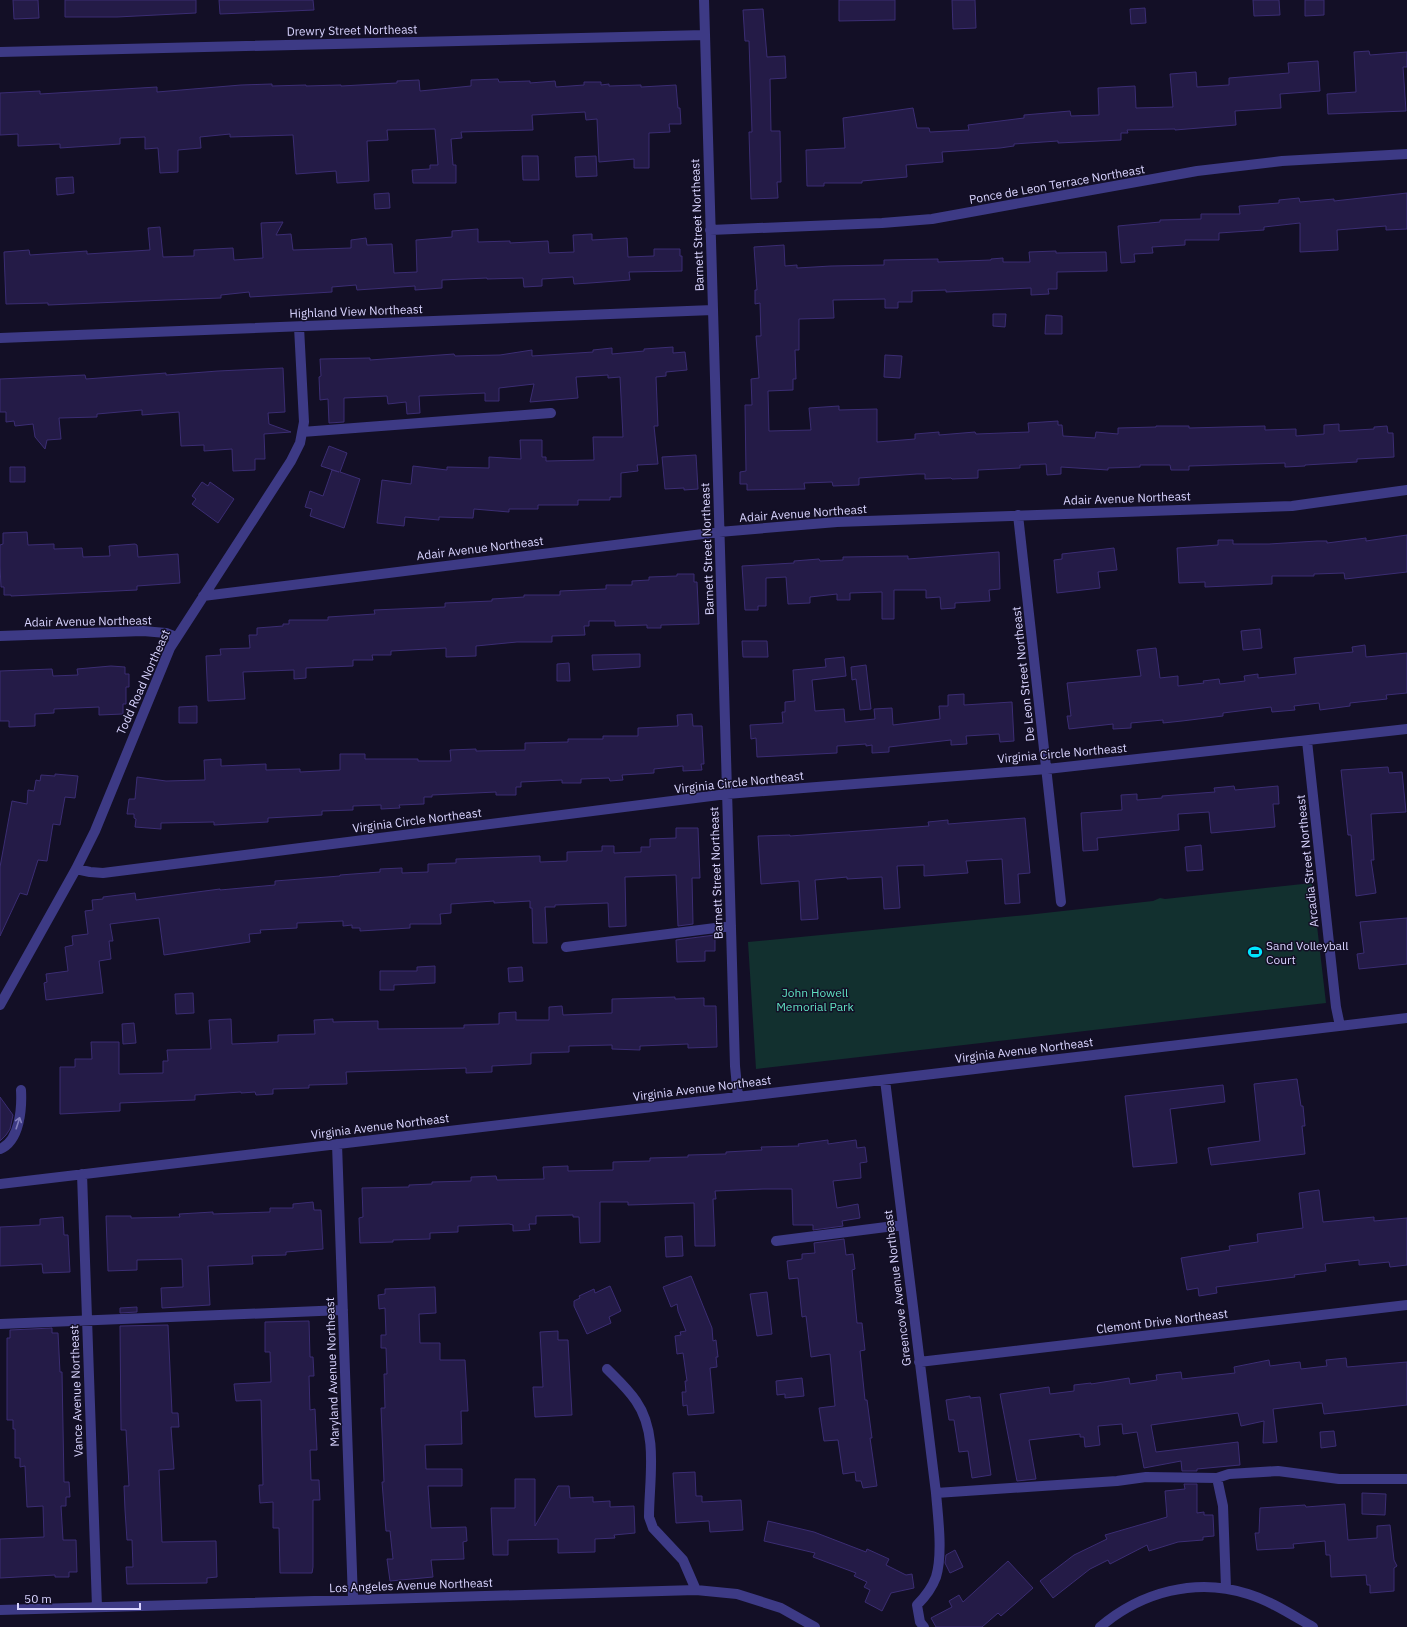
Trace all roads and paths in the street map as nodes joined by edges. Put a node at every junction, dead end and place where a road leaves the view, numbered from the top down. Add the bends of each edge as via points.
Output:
1 (704, 0) edge
2 (705, 35) junction
3 (0, 52) edge
4 (1407, 154) edge
5 (710, 230) junction
6 (713, 310) junction
7 (299, 327) junction
8 (0, 338) edge
9 (551, 413) dead end
10 (302, 432) junction
11 (1407, 490) edge
12 (1018, 515) junction
13 (719, 532) junction
14 (203, 596) junction
15 (0, 636) edge
16 (176, 637) junction
17 (1407, 729) edge
18 (1307, 741) junction
19 (1047, 769) junction
20 (727, 794) junction
21 (76, 869) junction
22 (1061, 902) dead end
23 (731, 926) junction
24 (566, 947) dead end
25 (0, 1005) edge
26 (1407, 1018) edge
27 (1340, 1026) junction
28 (884, 1080) junction
29 (21, 1090) dead end
30 (738, 1097) junction
31 (337, 1144) junction
32 (0, 1149) edge
33 (82, 1174) junction
34 (0, 1184) edge
35 (902, 1225) junction
36 (776, 1241) dead end
37 (1407, 1305) edge
38 (343, 1310) junction
39 (87, 1320) junction
40 (0, 1324) edge
41 (919, 1362) junction
42 (607, 1369) dead end
43 (1217, 1478) junction
44 (1407, 1479) edge
45 (936, 1493) junction
46 (1226, 1588) junction
47 (696, 1590) junction
48 (353, 1600) junction
49 (97, 1607) junction
50 (0, 1610) edge
51 (816, 1627) edge
52 (924, 1627) edge
53 (1100, 1627) edge
54 (1313, 1627) edge

1 - 2 street, Barnett Street Northeast
2 - 3 street, Drewry Street Northeast
2 - 5 street, Barnett Street Northeast
4 - 5 street, Ponce de Leon Terrace Northeast via 1282,161 1197,172 920,220
5 - 6 street, Barnett Street Northeast
6 - 7 street, Highland View Northeast
6 - 13 street, Barnett Street Northeast
7 - 8 street, Highland View Northeast
7 - 10 street, Todd Road Northeast via 304,422
9 - 10 street
10 - 14 street, Todd Road Northeast via 300,443 291,461
11 - 12 street, Adair Avenue Northeast via 1292,506
12 - 13 street, Adair Avenue Northeast via 837,522
12 - 19 street, De Leon Street Northeast
13 - 14 street, Adair Avenue Northeast
13 - 20 street, Barnett Street Northeast
14 - 16 street, Todd Road Northeast
15 - 16 street, Adair Avenue Northeast via 144,631 166,633
16 - 21 street, Todd Road Northeast via 95,831
17 - 18 street, Virginia Circle Northeast
18 - 19 street, Virginia Circle Northeast
18 - 27 street, Arcadia Street Northeast
19 - 20 street, Virginia Circle Northeast
19 - 22 street, De Leon Street Northeast
20 - 21 street, Virginia Circle Northeast via 103,873
20 - 23 street, Barnett Street Northeast
21 - 25 street, Todd Road Northeast
23 - 24 street
23 - 30 street, Barnett Street Northeast
26 - 27 street, Virginia Avenue Northeast
27 - 28 street, Virginia Avenue Northeast
28 - 30 street, Virginia Avenue Northeast
28 - 35 street, Greencove Avenue Northeast
32 -> 29 street via 12,1138 17,1126 21,1113
30 - 31 street, Virginia Avenue Northeast
31 - 33 street, Virginia Avenue Northeast
31 - 38 street, Maryland Avenue Northeast
33 - 34 street, Virginia Avenue Northeast
33 - 39 street, Vance Avenue Northeast
35 - 36 street
35 - 41 street, Greencove Avenue Northeast
37 - 41 street, Clemont Drive Northeast
38 - 39 street
38 - 48 street, Maryland Avenue Northeast
39 - 40 street
39 - 49 street, Vance Avenue Northeast
41 - 45 street, Greencove Avenue Northeast
42 - 47 street via 636,1400 648,1427 651,1446 649,1518 653,1528 683,1560
43 - 44 street via 1229,1474 1278,1471 1339,1479
43 - 45 street via 1146,1476
43 - 46 street via 1223,1506
45 - 52 street, Greencove Avenue Northeast via 939,1551 936,1577 926,1596 917,1605 920,1622
46 - 53 street via 1201,1586 1158,1593 1136,1602
46 - 54 street via 1269,1602
47 - 48 street, Los Angeles Avenue Northeast
47 - 51 street, Los Angeles Avenue Northeast via 737,1594 781,1608
48 - 49 street, Los Angeles Avenue Northeast
49 - 50 street, Los Angeles Avenue Northeast

